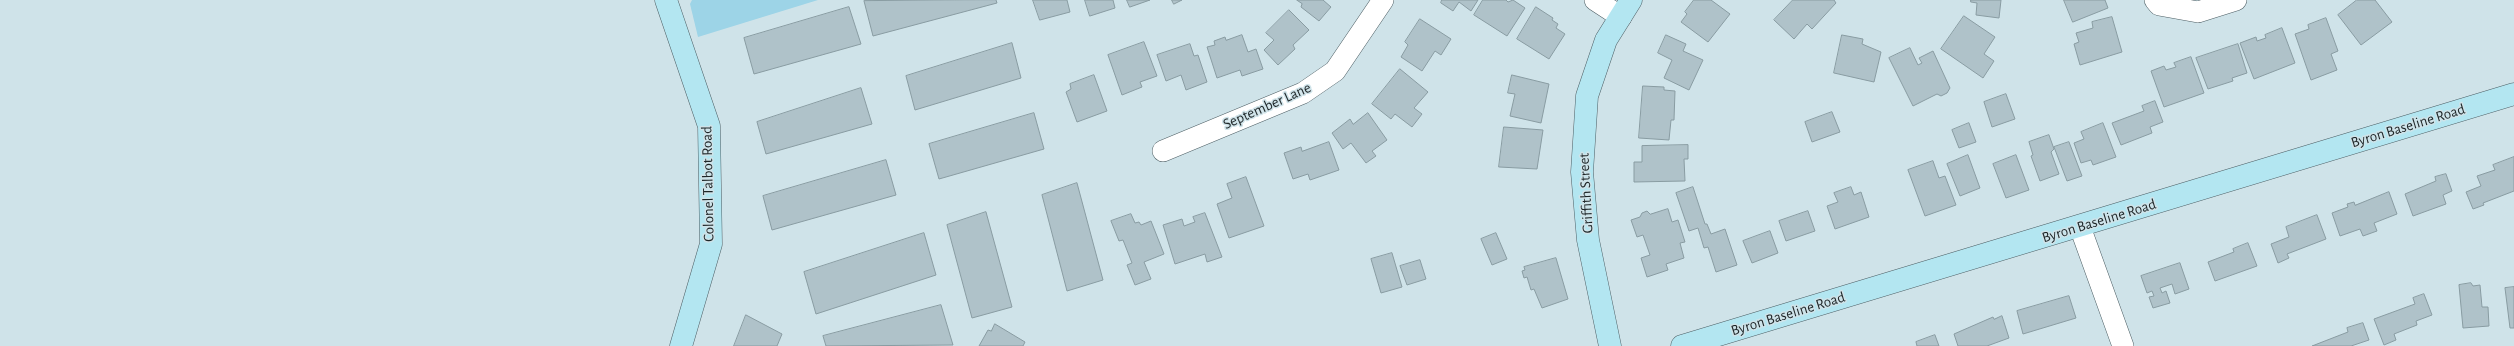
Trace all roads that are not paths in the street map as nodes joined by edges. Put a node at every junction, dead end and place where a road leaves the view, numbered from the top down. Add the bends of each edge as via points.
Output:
1 (666, 0) edge
2 (1382, 0) edge
3 (1595, 0) edge
4 (2155, 0) edge
5 (2236, 0) edge
6 (1626, 8) edge
7 (2514, 94) edge
8 (1163, 151) dead end
9 (2080, 227) junction
10 (681, 346) edge
11 (1610, 346) edge
12 (1682, 346) edge
13 (2123, 346) edge

1 - 10 main road, Colonel Talbot Road via 709,126 711,244
2 - 8 street, September Lane via 1335,71 1310,89
3 - 6 street
4 - 5 street via 2159,5 2198,12
6 - 11 main road, Griffith Street via 1606,40 1587,96 1582,172 1588,240
7 - 9 main road, Byron Baseline Road
9 - 12 main road, Byron Baseline Road
9 - 13 street

